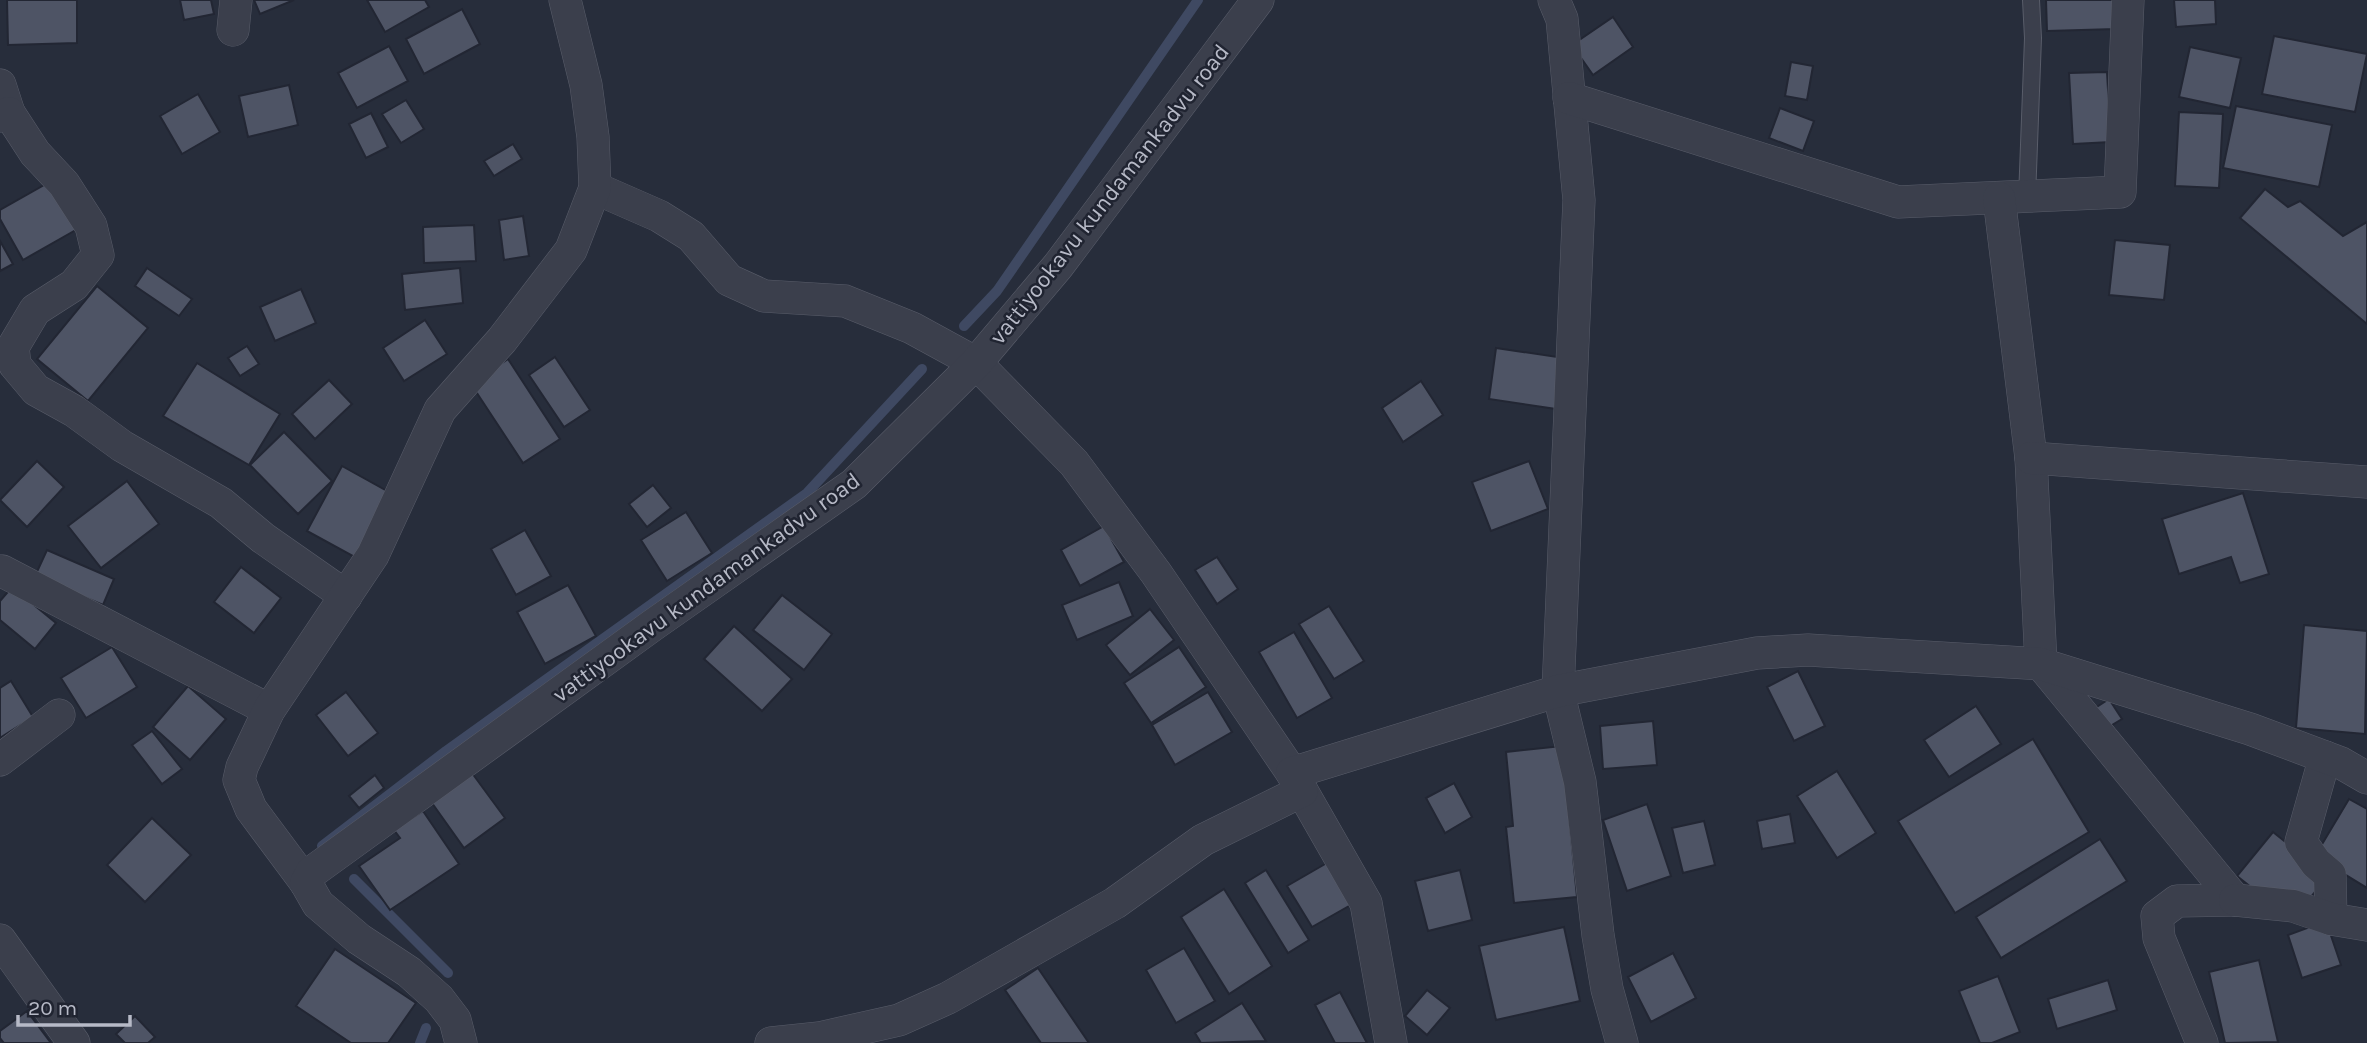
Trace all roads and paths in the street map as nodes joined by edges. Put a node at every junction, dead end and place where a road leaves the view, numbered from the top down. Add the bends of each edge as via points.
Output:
1 (565, 0) edge
2 (1258, 0) edge
3 (1554, 0) edge
4 (2031, 0) edge
5 (2128, 0) edge
6 (1569, 98) junction
7 (3, 105) edge
8 (595, 188) junction
9 (2013, 198) junction
10 (976, 363) junction
11 (2031, 458) junction
12 (2367, 482) edge
13 (2, 571) dead end
14 (346, 596) junction
15 (2041, 664) junction
16 (1558, 691) junction
17 (269, 710) junction
18 (59, 715) dead end
19 (2326, 757) junction
20 (0, 760) edge
21 (2367, 778) edge
22 (1297, 782) junction
23 (306, 883) junction
24 (2235, 900) junction
25 (2331, 919) junction
26 (2367, 925) edge
27 (0, 940) edge
28 (74, 1043) edge
29 (461, 1043) edge
30 (771, 1043) edge
31 (1391, 1043) edge
32 (1622, 1043) edge
33 (2202, 1043) edge

1 - 8 street via 586,85
2 - 10 street, vattiyookavu kundamankadvu road via 1058,266
3 - 6 street via 1562,19
4 - 9 lane via 2033,38
5 - 9 street via 2120,192
6 - 9 street via 1898,202
6 - 16 street via 1578,200
7 - 14 street via 91,226 98,255 74,285 35,310 13,347 15,365 36,390 221,503
8 - 10 street via 659,216 691,236 729,280 764,296 845,302 912,328
8 - 14 street via 571,250 440,411 373,555
9 - 11 street
10 - 22 street via 1074,463 1156,573
10 - 23 street, vattiyookavu kundamankadvu road via 854,484 312,872
11 - 12 street
11 - 15 street
13 - 17 street
14 - 17 street
15 - 16 street via 1808,650 1756,653
15 - 19 street
15 - 24 street
16 - 22 street
16 - 32 street via 1580,782 1598,935
17 - 23 street via 239,780 251,809
18 - 20 street
19 - 21 street
19 - 25 street via 2301,842 2330,876
22 - 30 street via 1203,840 1115,903 936,1003 899,1020 819,1038
22 - 31 street via 1366,903
23 - 29 street via 318,904 439,999 455,1020
24 - 25 street via 2293,906
24 - 33 street via 2177,901 2157,916 2159,938
25 - 26 street
27 - 28 street

